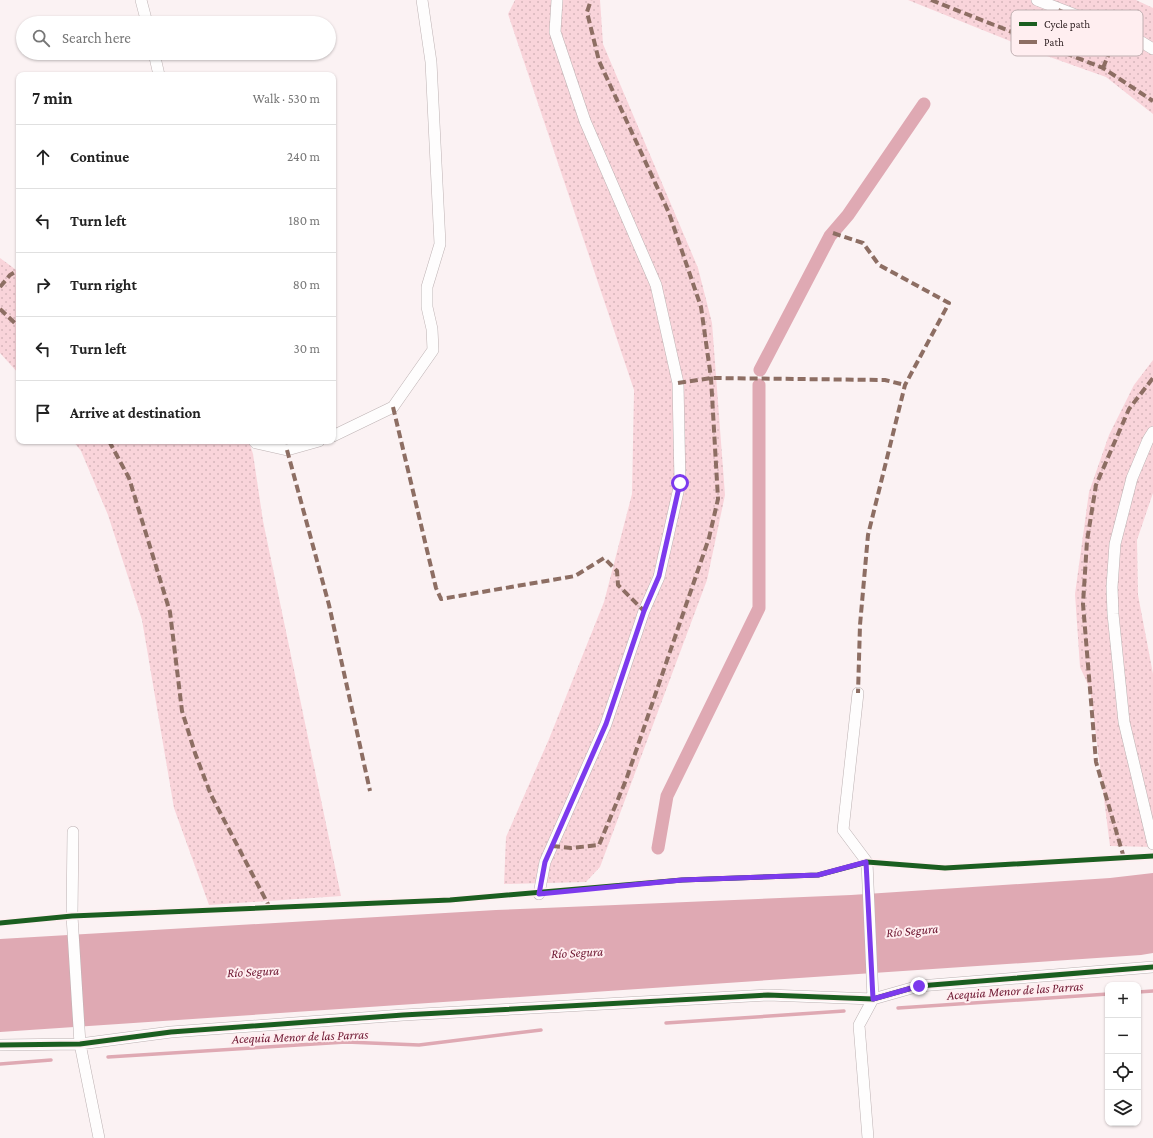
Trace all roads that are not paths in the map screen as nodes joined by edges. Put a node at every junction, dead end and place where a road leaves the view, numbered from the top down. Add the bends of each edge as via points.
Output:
1 (142, 0) edge
2 (422, 0) edge
3 (557, 0) edge
4 (1037, 0) edge
5 (1063, 10) edge
6 (145, 16) edge
7 (1143, 43) edge
8 (1153, 49) edge
9 (156, 60) edge
10 (158, 72) edge
11 (1153, 432) edge
12 (336, 435) edge
13 (260, 444) edge
14 (308, 444) edge
15 (858, 693) dead end
16 (73, 832) dead end
17 (1153, 844) edge
18 (539, 894) dead end
19 (1153, 968) edge
20 (873, 999) junction
21 (80, 1044) junction
22 (0, 1045) edge
23 (99, 1138) edge
24 (868, 1138) edge

1 - 6 street
2 - 12 street via 431,62 440,244 427,287 433,350 393,407
3 - 18 street via 555,32 585,121 656,285 678,383 680,483 659,576 644,611 606,724 545,862
4 - 5 street
7 - 8 street
9 - 10 street
11 - 17 street via 1132,478 1115,544 1112,587 1124,722
13 - 14 street via 286,450
15 - 20 street via 843,830 866,862
16 - 21 street via 72,916
19 - 20 street via 919,986
20 - 21 street via 768,995 411,1014 171,1032
20 - 24 street via 859,1025
21 - 22 street
21 - 23 street

